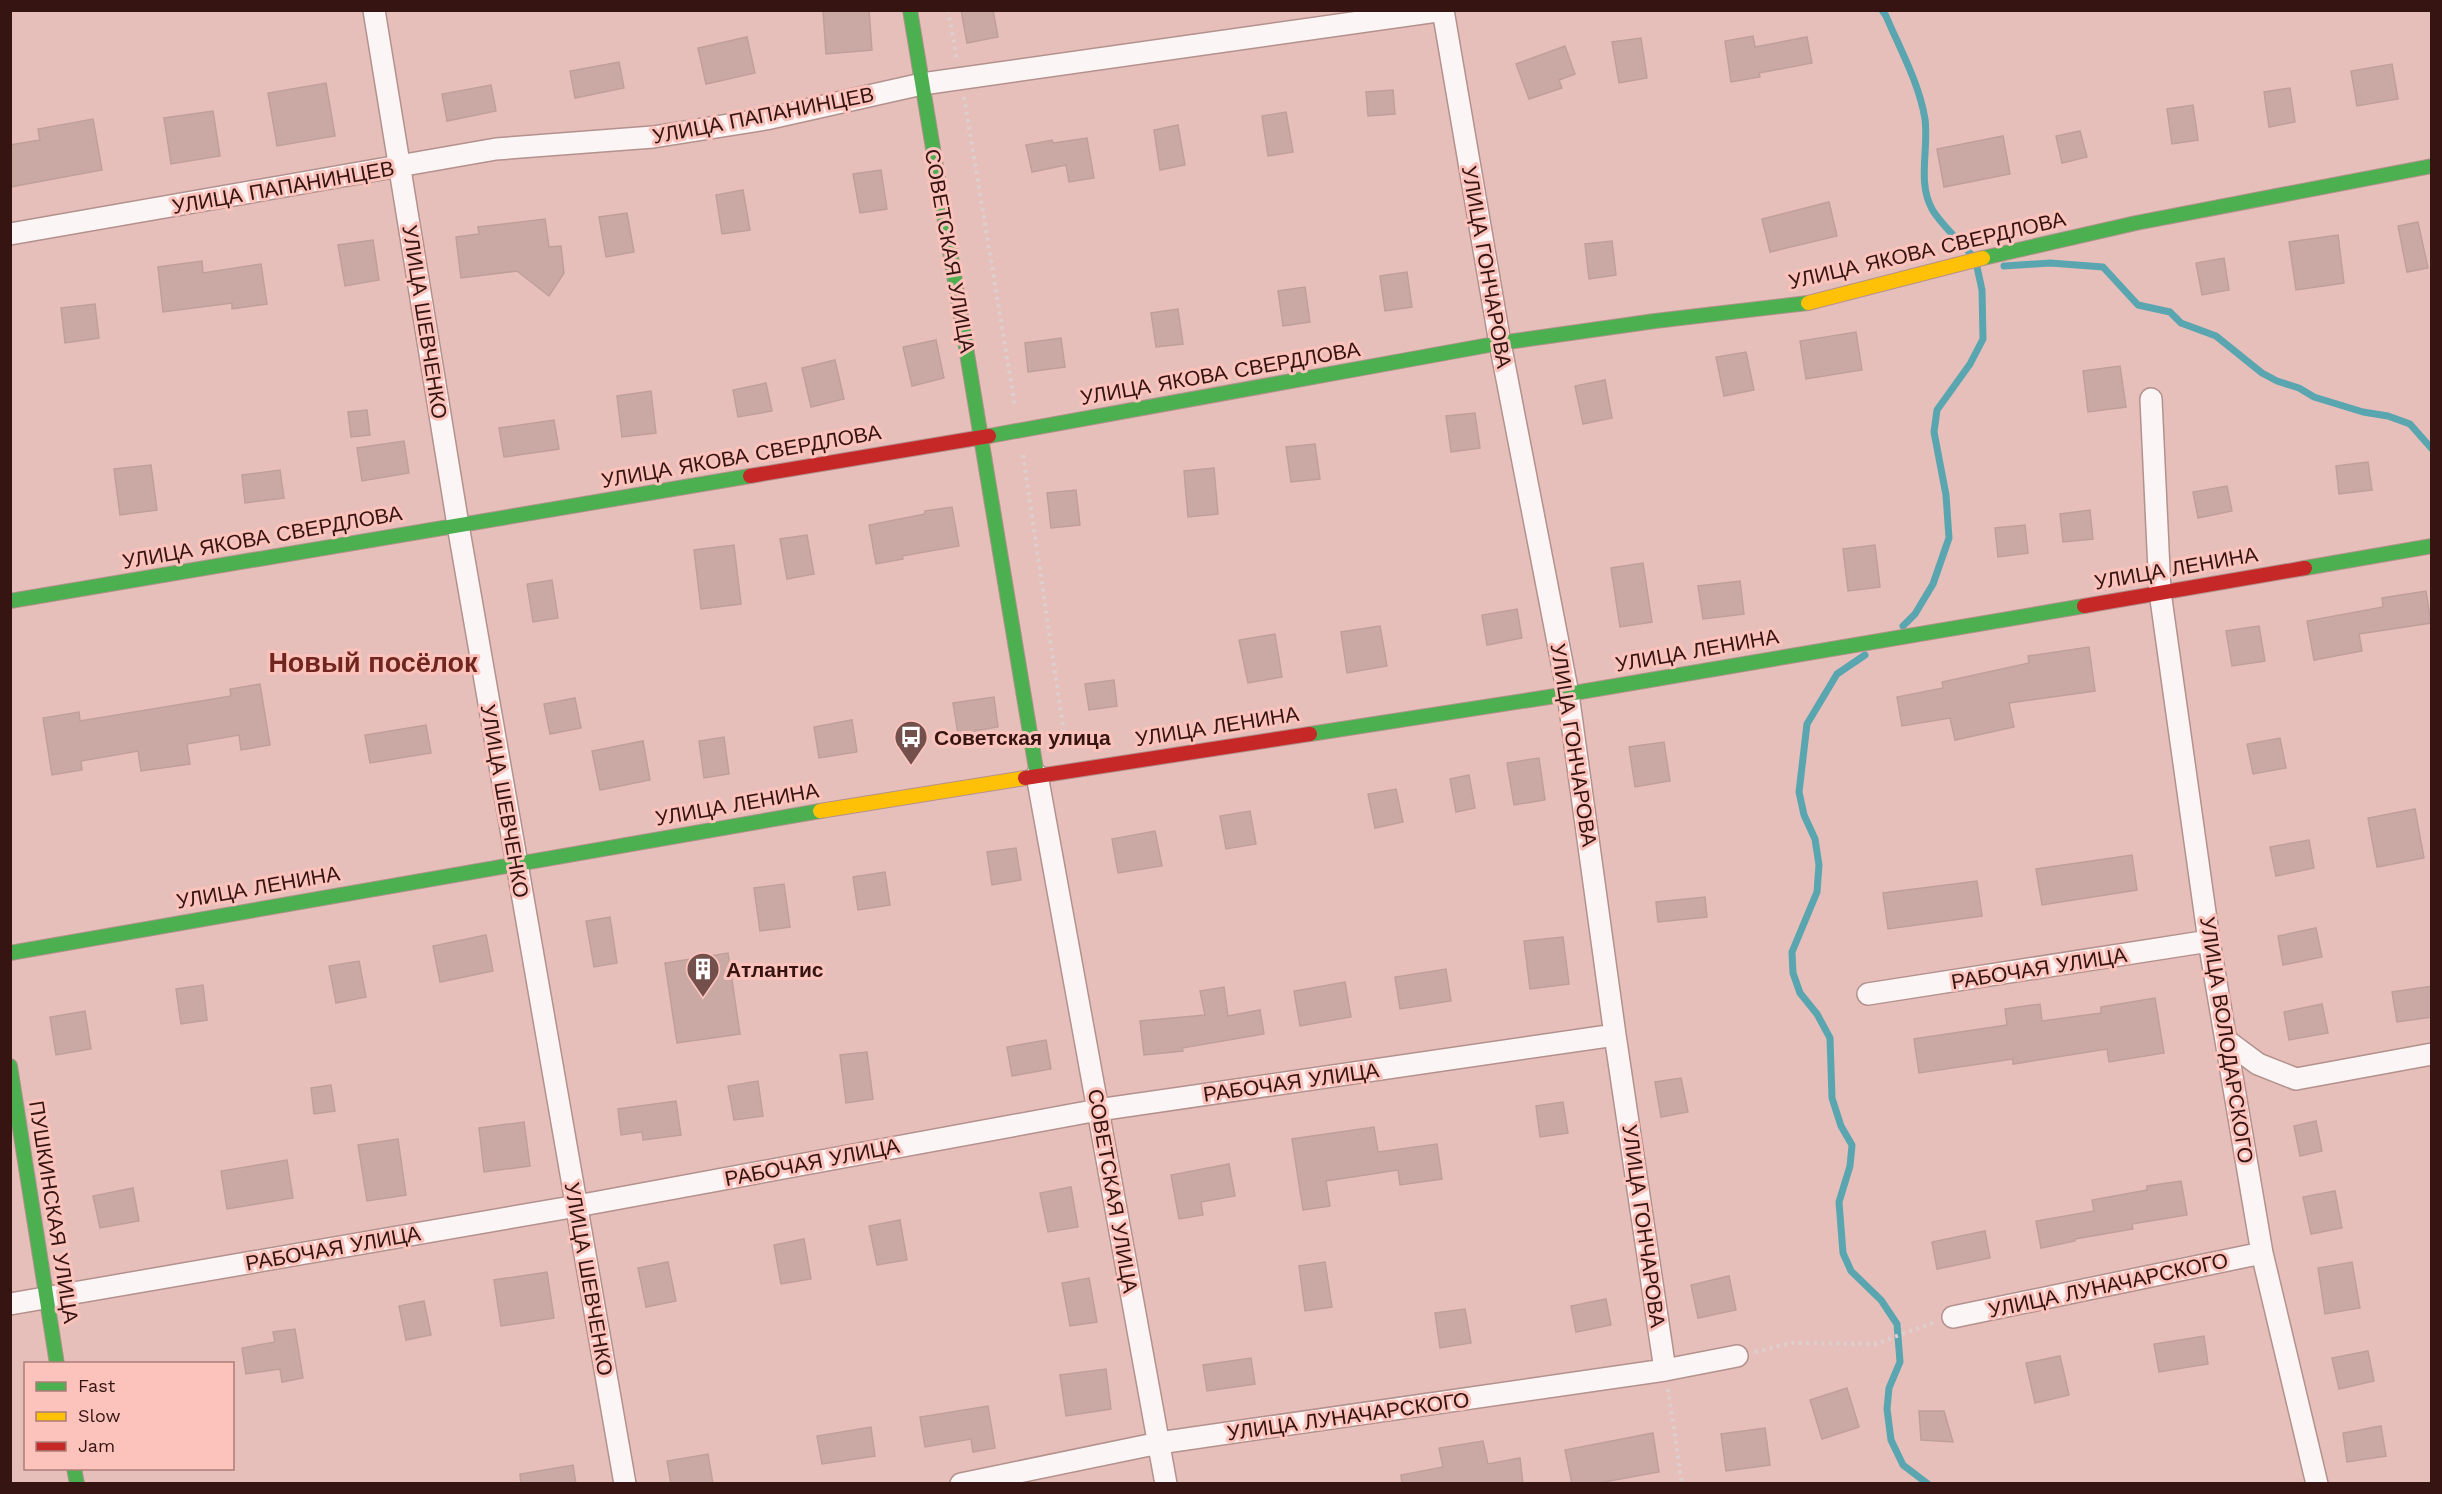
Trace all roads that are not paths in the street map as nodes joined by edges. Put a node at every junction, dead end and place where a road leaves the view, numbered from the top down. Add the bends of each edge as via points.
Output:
1 (374, 10) edge
2 (909, 10) edge
3 (1443, 11) edge
4 (922, 84) junction
5 (399, 166) junction
6 (2432, 166) edge
7 (10, 234) edge
8 (1500, 343) junction
9 (2151, 399) dead end
10 (982, 436) junction
11 (458, 525) junction
12 (2432, 546) edge
13 (2160, 592) junction
14 (10, 601) edge
15 (1568, 694) junction
16 (1037, 775) junction
17 (516, 862) junction
18 (2209, 941) junction
19 (10, 953) edge
20 (1868, 994) dead end
21 (1615, 1035) junction
22 (2227, 1041) junction
23 (2432, 1054) edge
24 (10, 1066) edge
25 (1098, 1110) junction
26 (577, 1206) junction
27 (2262, 1252) junction
28 (46, 1299) junction
29 (10, 1304) edge
30 (1953, 1317) dead end
31 (1737, 1356) road end
32 (57, 1362) edge
33 (1665, 1370) junction
34 (1159, 1443) junction
35 (625, 1484) edge
36 (961, 1484) edge
37 (1166, 1484) edge
38 (2317, 1484) edge

1 - 5 street, УЛИЦА ШЕВЧЕНКО
2 - 4 street, СОВЕТСКАЯ УЛИЦА
3 - 4 street, УЛИЦА ПАПАНИНЦЕВ
3 - 8 street, УЛИЦА ГОНЧАРОВА
4 - 5 street, УЛИЦА ПАПАНИНЦЕВ via 766,119 653,137 496,149
4 - 10 street, СОВЕТСКАЯ УЛИЦА
5 - 7 street, УЛИЦА ПАПАНИНЦЕВ
5 - 11 street, УЛИЦА ШЕВЧЕНКО
6 - 8 street, УЛИЦА ЯКОВА СВЕРДЛОВА via 2136,223 1964,262 1816,302
8 - 10 street, УЛИЦА ЯКОВА СВЕРДЛОВА
8 - 15 street, УЛИЦА ГОНЧАРОВА
9 - 13 street, УЛИЦА ВОЛОДАРСКОГО
10 - 11 street, УЛИЦА ЯКОВА СВЕРДЛОВА
10 - 16 street, СОВЕТСКАЯ УЛИЦА
11 - 14 street, УЛИЦА ЯКОВА СВЕРДЛОВА
11 - 17 street, УЛИЦА ШЕВЧЕНКО
12 - 13 street, УЛИЦА ЛЕНИНА
13 - 15 street, УЛИЦА ЛЕНИНА
13 - 18 street, УЛИЦА ВОЛОДАРСКОГО
15 - 16 street, УЛИЦА ЛЕНИНА
15 - 21 street, УЛИЦА ГОНЧАРОВА
16 - 17 street, УЛИЦА ЛЕНИНА
16 - 25 street, СОВЕТСКАЯ УЛИЦА
17 - 19 street, УЛИЦА ЛЕНИНА
17 - 26 street, УЛИЦА ШЕВЧЕНКО
18 - 20 street, РАБОЧАЯ УЛИЦА
18 - 22 street, УЛИЦА ВОЛОДАРСКОГО
21 - 25 street, РАБОЧАЯ УЛИЦА
21 - 33 street, УЛИЦА ГОНЧАРОВА
22 - 23 street via 2258,1064 2296,1079
22 - 27 street, УЛИЦА ВОЛОДАРСКОГО
24 - 28 street, ПУШКИНСКАЯ УЛИЦА
25 - 26 street, РАБОЧАЯ УЛИЦА
25 - 34 street, СОВЕТСКАЯ УЛИЦА
26 - 28 street, РАБОЧАЯ УЛИЦА
26 - 35 street, УЛИЦА ШЕВЧЕНКО
27 - 30 street, УЛИЦА ЛУНАЧАРСКОГО
27 - 38 street, УЛИЦА ВОЛОДАРСКОГО
28 - 29 street, РАБОЧАЯ УЛИЦА
28 - 32 street, ПУШКИНСКАЯ УЛИЦА
31 - 33 street, УЛИЦА ЛУНАЧАРСКОГО
33 - 34 street, УЛИЦА ЛУНАЧАРСКОГО
34 - 36 street, УЛИЦА ЛУНАЧАРСКОГО
34 - 37 street, СОВЕТСКАЯ УЛИЦА

